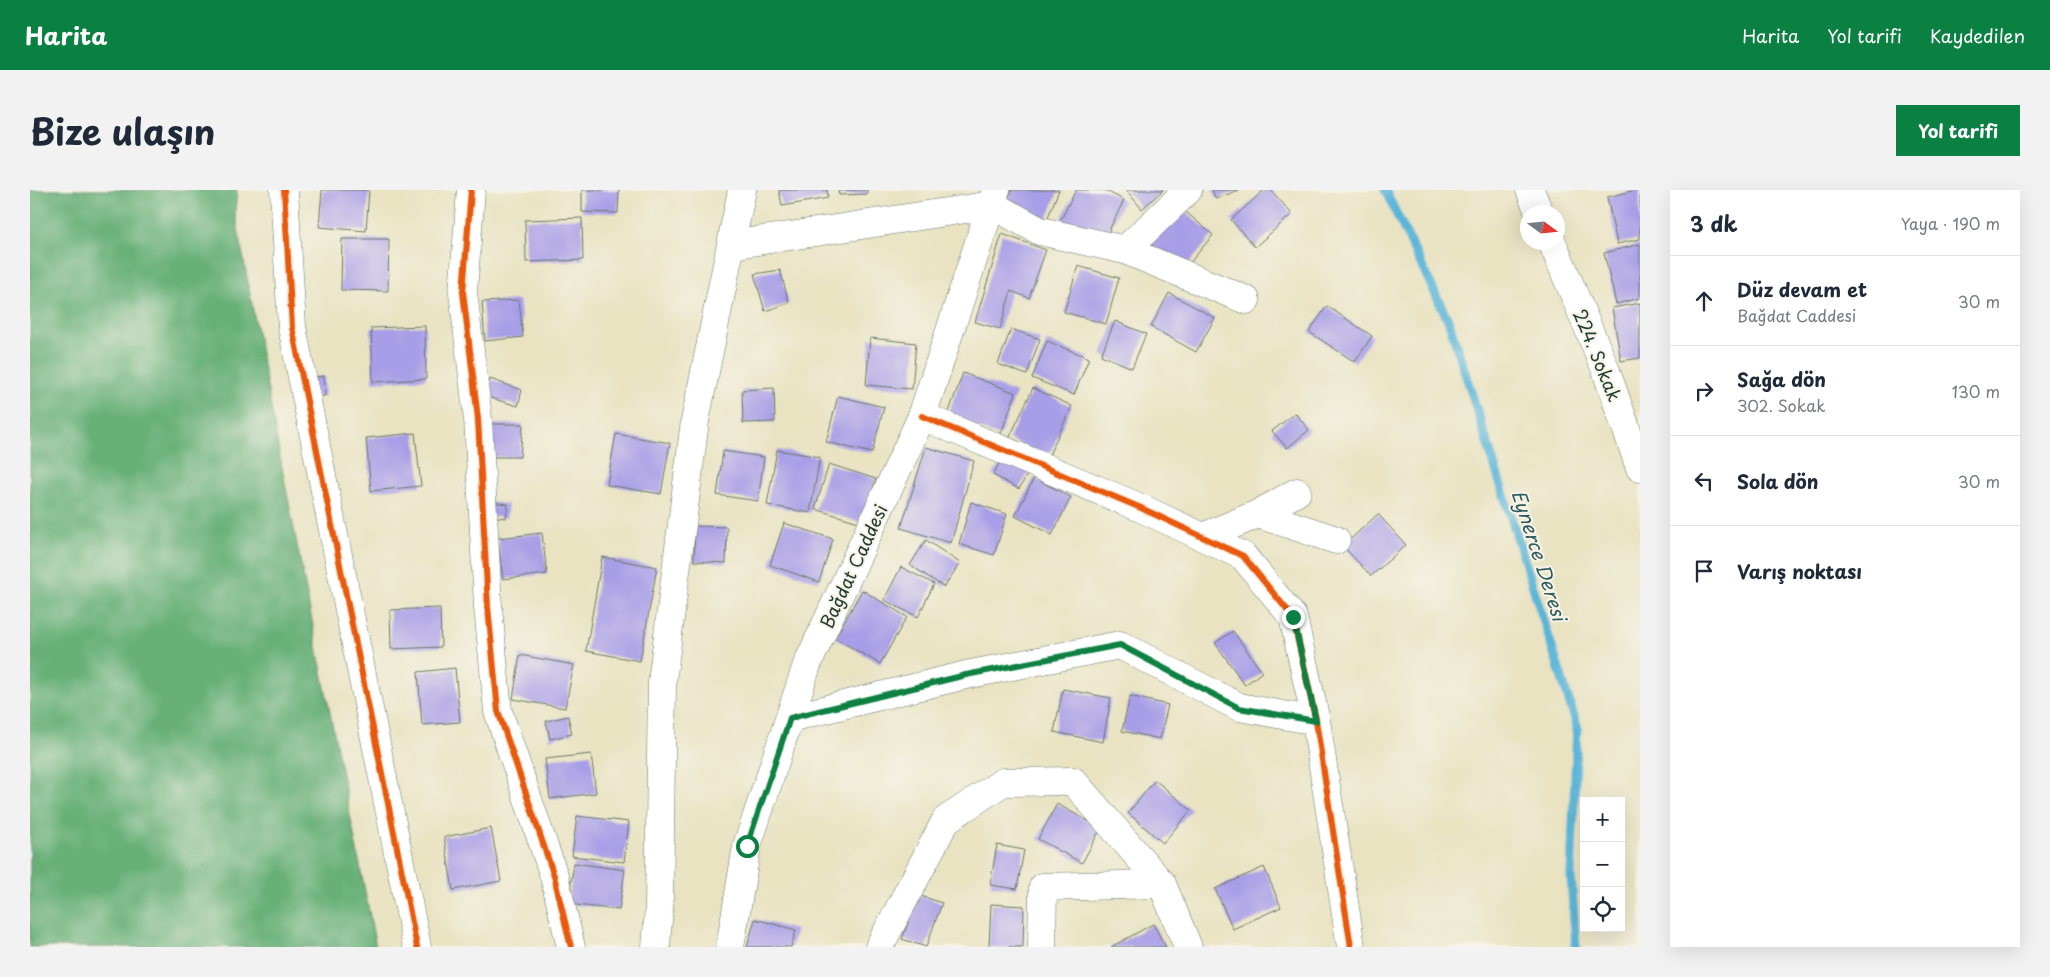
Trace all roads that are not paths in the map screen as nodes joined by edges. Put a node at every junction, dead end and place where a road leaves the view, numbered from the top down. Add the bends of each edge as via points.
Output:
1 (284, 190) edge
2 (471, 190) edge
3 (742, 190) edge
4 (1188, 190) edge
5 (1530, 190) edge
6 (994, 198) edge
7 (1537, 205) edge
8 (731, 245) junction
9 (1125, 250) junction
10 (1555, 250) edge
11 (1246, 300) dead end
12 (922, 416) junction
13 (1640, 468) edge
14 (1297, 492) dead end
15 (1258, 514) junction
16 (1203, 537) junction
17 (1336, 540) dead end
18 (790, 718) junction
19 (1316, 721) junction
20 (1162, 884) junction
21 (417, 947) edge
22 (571, 947) edge
23 (656, 947) edge
24 (730, 947) edge
25 (879, 947) edge
26 (1042, 947) edge
27 (1188, 947) edge
28 (1351, 947) edge

1 - 21 street via 292,327
2 - 22 street via 463,292 478,419 488,608 498,711 554,876
3 - 8 street
4 - 9 street
5 - 7 street
6 - 8 street
6 - 9 street via 1040,231
6 - 12 street, Bağdat Caddesi
8 - 23 street via 695,422 662,682
9 - 11 street
10 - 13 street, 224. Sokak via 1605,368
12 - 16 street
12 - 18 street, Bağdat Caddesi via 807,665
14 - 15 street
15 - 16 street
15 - 17 street
16 - 19 street via 1243,556 1293,617
18 - 19 street via 966,675 1120,645 1239,708
18 - 24 street, Bağdat Caddesi via 747,846
19 - 28 street
20 - 25 street via 1073,781 1003,782 946,820
20 - 26 street via 1044,887
20 - 27 street

